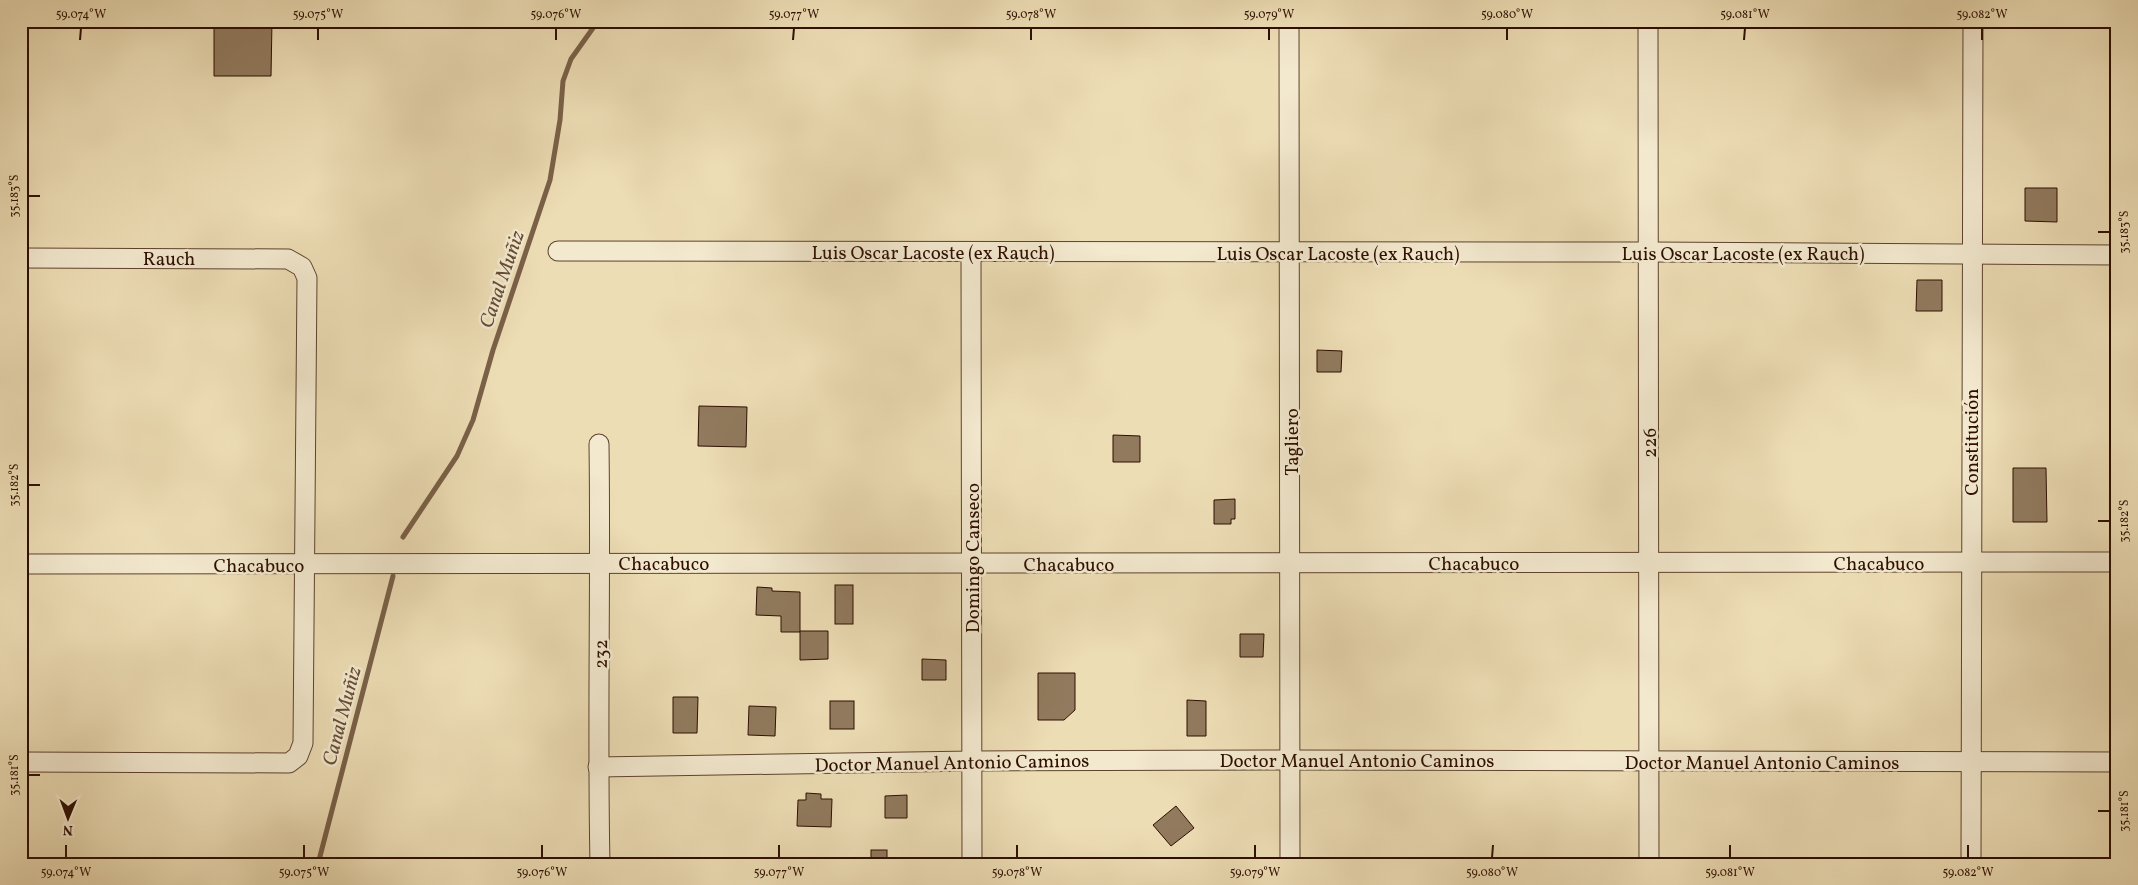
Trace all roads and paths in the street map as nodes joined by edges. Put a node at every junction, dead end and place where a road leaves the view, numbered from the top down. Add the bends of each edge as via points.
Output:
1 (1289, 21) edge
2 (1648, 21) edge
3 (1973, 21) edge
4 (558, 251) dead end
5 (1649, 252) junction
6 (971, 253) junction
7 (1290, 253) junction
8 (1971, 256) junction
9 (2117, 256) edge
10 (21, 258) edge
11 (599, 444) dead end
12 (1970, 562) junction
13 (2117, 562) edge
14 (601, 563) junction
15 (1291, 563) junction
16 (1649, 563) junction
17 (21, 564) edge
18 (972, 564) junction
19 (304, 565) junction
20 (1290, 760) junction
21 (972, 761) junction
22 (1650, 761) junction
23 (21, 762) edge
24 (2117, 762) edge
25 (1971, 763) junction
26 (598, 767) junction
27 (600, 864) edge
28 (972, 864) edge
29 (1290, 864) edge
30 (1649, 864) edge
31 (1971, 864) edge

1 - 7 street, Tagliero
2 - 5 street, 226
3 - 8 street, Constitución
4 - 6 street, Luis Oscar Lacoste (ex Rauch)
5 - 7 street, Luis Oscar Lacoste (ex Rauch)
5 - 8 street, Luis Oscar Lacoste (ex Rauch)
5 - 16 street, 226
6 - 7 street, Luis Oscar Lacoste (ex Rauch)
6 - 18 street, Domingo Canseco
7 - 15 street, Tagliero
8 - 9 street, Luis Oscar Lacoste (ex Rauch)
8 - 12 street, Constitución
10 - 19 street, Rauch via 288,259 302,267 307,278
11 - 14 street, 232
12 - 13 street, Chacabuco
12 - 16 street, Chacabuco
12 - 25 street, Constitución
14 - 18 street, Chacabuco
14 - 19 street, Chacabuco
14 - 26 street, 232
15 - 16 street, Chacabuco
15 - 18 street, Chacabuco
15 - 20 street, Tagliero
16 - 22 street, 226
17 - 19 street, Chacabuco
18 - 21 street, Domingo Canseco
19 - 23 street via 304,743 298,756 289,763
20 - 21 street, Doctor Manuel Antonio Caminos
20 - 22 street, Doctor Manuel Antonio Caminos
20 - 29 street, Tagliero
21 - 26 street, Doctor Manuel Antonio Caminos
21 - 28 street, Domingo Canseco
22 - 25 street, Doctor Manuel Antonio Caminos
22 - 30 street, 226
24 - 25 street, Doctor Manuel Antonio Caminos
25 - 31 street, Constitución
26 - 27 street, 232

